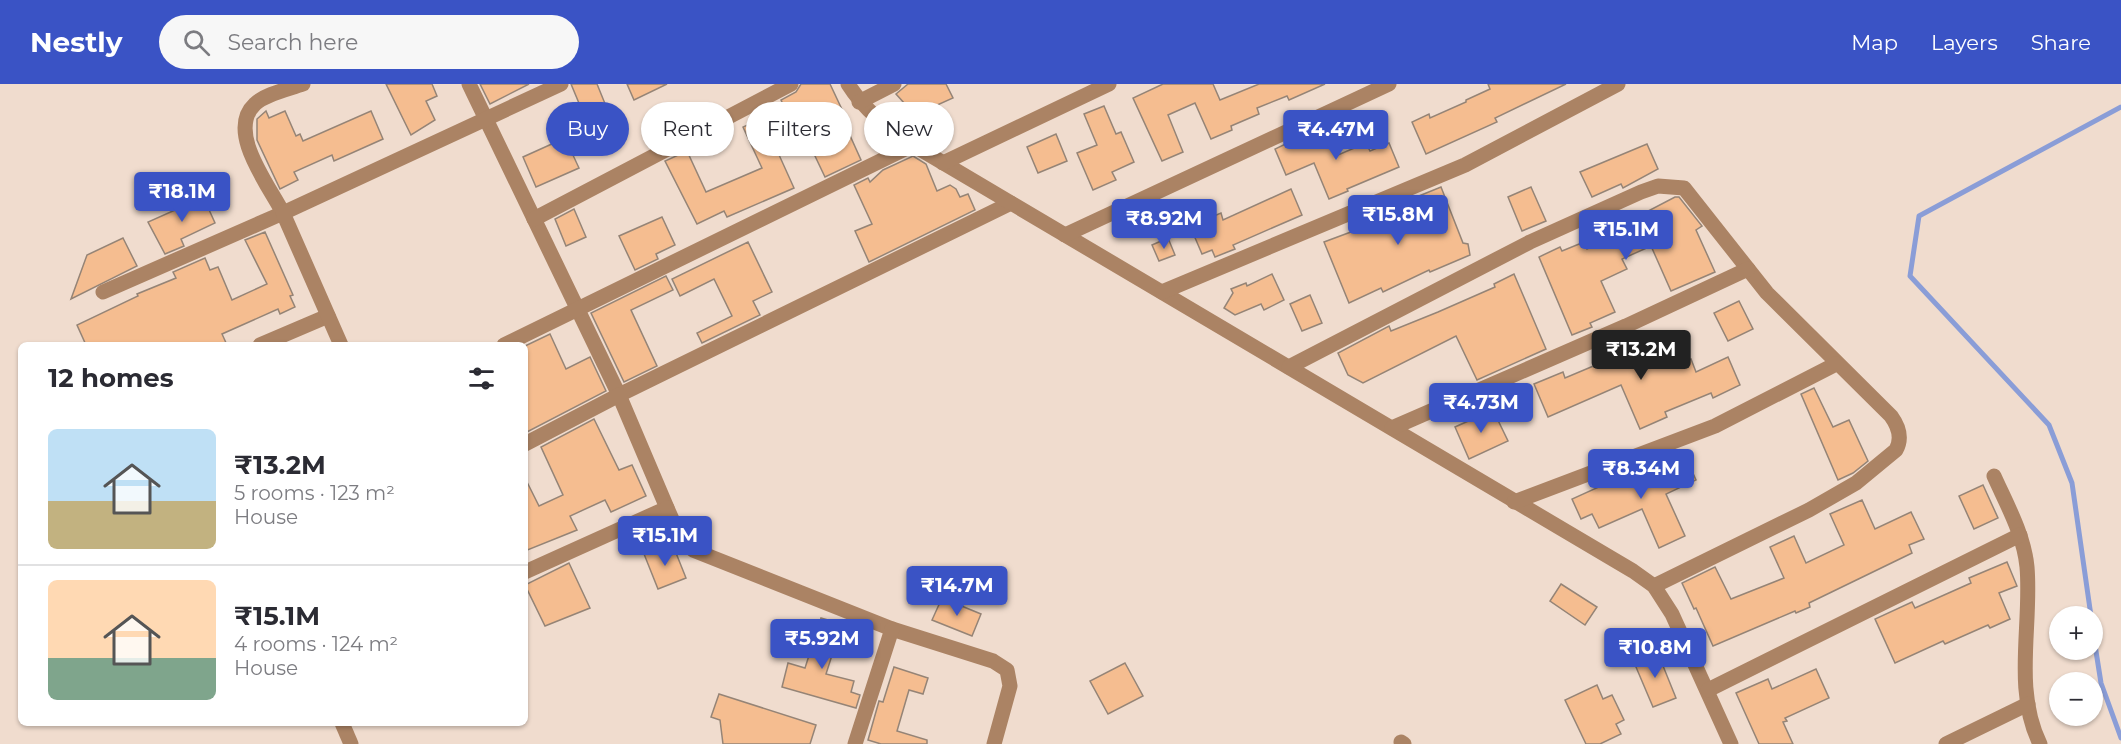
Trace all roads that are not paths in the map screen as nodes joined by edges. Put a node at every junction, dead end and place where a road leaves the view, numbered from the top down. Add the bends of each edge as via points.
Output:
1 (303, 84) edge
2 (469, 84) edge
3 (561, 84) edge
4 (790, 84) edge
5 (848, 84) edge
6 (894, 84) edge
7 (1109, 84) edge
8 (1389, 84) edge
9 (1618, 84) edge
10 (859, 102) junction
11 (864, 107) edge
12 (486, 120) junction
13 (890, 156) edge
14 (931, 156) edge
15 (943, 163) junction
16 (1011, 203) junction
17 (283, 213) junction
18 (534, 219) junction
19 (1065, 235) junction
20 (1748, 268) junction
21 (103, 292) dead end
22 (1162, 292) junction
23 (577, 308) junction
24 (328, 316) junction
25 (267, 342) edge
26 (340, 342) edge
27 (510, 342) edge
28 (1836, 364) junction
29 (1289, 368) junction
30 (620, 395) junction
31 (1392, 428) junction
32 (528, 442) edge
33 (1994, 476) dead end
34 (1515, 502) junction
35 (667, 508) junction
36 (2020, 535) junction
37 (528, 571) edge
38 (1654, 586) junction
39 (892, 628) junction
40 (1708, 690) junction
41 (2028, 704) junction
42 (343, 726) edge
43 (351, 744) edge
44 (855, 744) edge
45 (994, 744) edge
46 (1731, 744) edge
47 (1946, 744) edge
48 (2040, 744) edge

1 - 17 street via 256,103 243,120 244,139
2 - 12 street
3 - 12 street
4 - 18 street
5 - 10 street
6 - 10 street
7 - 15 street
8 - 19 street
9 - 22 street via 1465,165
10 - 11 street
12 - 17 street
12 - 18 street
13 - 23 street
14 - 15 street
15 - 16 street
16 - 19 street
16 - 30 street
17 - 21 street
17 - 24 street
18 - 23 street
19 - 22 street
20 - 28 street
20 - 29 street via 1684,188 1658,186 1530,242
20 - 31 street
22 - 29 street
23 - 27 street
23 - 30 street
24 - 25 street
24 - 26 street
28 - 34 street via 1715,426
28 - 38 street via 1892,416 1899,433 1896,450 1856,483 1809,510
29 - 31 street
30 - 32 street
30 - 35 street
31 - 34 street
33 - 36 street
34 - 38 street
35 - 37 street
35 - 39 street via 679,535 693,550
36 - 40 street
36 - 41 street via 2027,569
38 - 40 street via 1672,614
39 - 44 street
39 - 45 street via 993,661 1007,670 1010,686
40 - 46 street
41 - 47 street
41 - 48 street
42 - 43 street

